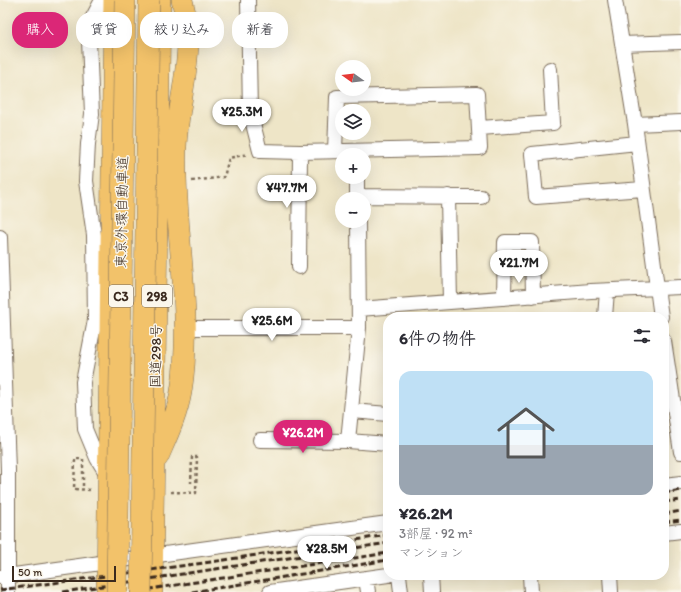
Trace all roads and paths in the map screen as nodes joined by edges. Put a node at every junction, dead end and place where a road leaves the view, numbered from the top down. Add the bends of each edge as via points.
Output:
1 (102, 0) edge
2 (114, 0) edge
3 (125, 0) edge
4 (149, 0) edge
5 (160, 0) edge
6 (182, 0) edge
7 (248, 0) edge
8 (615, 0) edge
9 (681, 42) edge
10 (622, 44) junction
11 (550, 69) dead end
12 (681, 122) edge
13 (635, 124) junction
14 (480, 128) junction
15 (637, 143) junction
16 (335, 148) edge
17 (260, 151) junction
18 (335, 151) edge
19 (371, 151) edge
20 (300, 152) junction
21 (175, 181) junction
22 (643, 189) junction
23 (448, 196) junction
24 (371, 197) edge
25 (481, 197) dead end
26 (358, 228) edge
27 (0, 237) edge
28 (299, 267) dead end
29 (681, 287) edge
30 (657, 288) junction
31 (607, 291) junction
32 (533, 296) junction
33 (504, 298) junction
34 (450, 302) junction
35 (359, 309) junction
36 (605, 312) edge
37 (660, 312) edge
38 (185, 328) junction
39 (359, 328) junction
40 (669, 373) edge
41 (352, 411) junction
42 (383, 414) edge
43 (3, 415) edge
44 (260, 440) dead end
45 (348, 441) junction
46 (383, 444) edge
47 (681, 452) edge
48 (154, 468) junction
49 (4, 470) edge
50 (191, 483) dead end
51 (681, 483) edge
52 (100, 484) junction
53 (669, 484) edge
54 (83, 486) dead end
55 (166, 492) dead end
56 (383, 524) edge
57 (681, 531) edge
58 (669, 532) edge
59 (153, 556) junction
60 (107, 561) junction
61 (383, 576) edge
62 (4, 577) edge
63 (366, 578) junction
64 (400, 580) edge
65 (431, 580) edge
66 (530, 580) edge
67 (610, 580) edge
68 (8, 592) edge
69 (106, 592) edge
70 (117, 592) edge
71 (141, 592) edge
72 (152, 592) edge
73 (270, 592) edge
74 (368, 592) edge
75 (401, 592) edge
76 (432, 592) edge
77 (531, 592) edge
78 (611, 592) edge

1 - 52 street via 92,19 89,40 92,114 86,181 94,234 95,320 83,382 85,429 97,458
2 - 52 highway
3 - 70 highway, 東京外環自動車道 / C3, bridge
4 - 71 highway, 東京外環自動車道 / C3, bridge
5 - 48 highway, 国道298号 / 298
6 - 21 highway via 188,36 178,113
7 - 17 street via 250,112
8 - 10 street
9 - 10 street
10 - 13 street
11 - 14 street via 553,122
12 - 13 street
13 - 15 street
14 - 16 street via 477,94 337,97
14 - 19 street via 480,148
15 - 22 street
15 - 22 street via 532,154 536,197
17 - 20 street
17 - 21 path via 229,158 224,177
18 - 20 street
20 - 28 street
21 - 38 highway via 184,283
22 - 30 street
23 - 24 street
23 - 25 street
23 - 34 street
26 - 35 street
27 - 43 street
29 - 30 street
30 - 31 street
30 - 37 street
31 - 32 street
31 - 36 street
32 - 33 street
32 - 33 street via 532,242 505,242
33 - 34 street
34 - 35 street
35 - 39 street
38 - 39 street
38 - 48 highway via 181,392 173,422
39 - 41 street via 351,399
40 - 47 street
41 - 42 street
41 - 45 street
43 - 49 street
44 - 45 street
45 - 46 street
48 - 59 highway, 国道298号 / 298
49 - 62 street
50 - 55 path via 192,456 197,457 196,493
51 - 53 street
52 - 54 path via 74,489 75,459 83,459
52 - 60 highway
56 - 59 street
57 - 58 street
59 - 60 street
59 - 72 highway, 国道298号 / 298
60 - 62 street
60 - 69 highway
61 - 63 street
62 - 68 street
63 - 73 street
63 - 74 street
64 - 75 street
65 - 76 street
66 - 77 street
67 - 78 street

